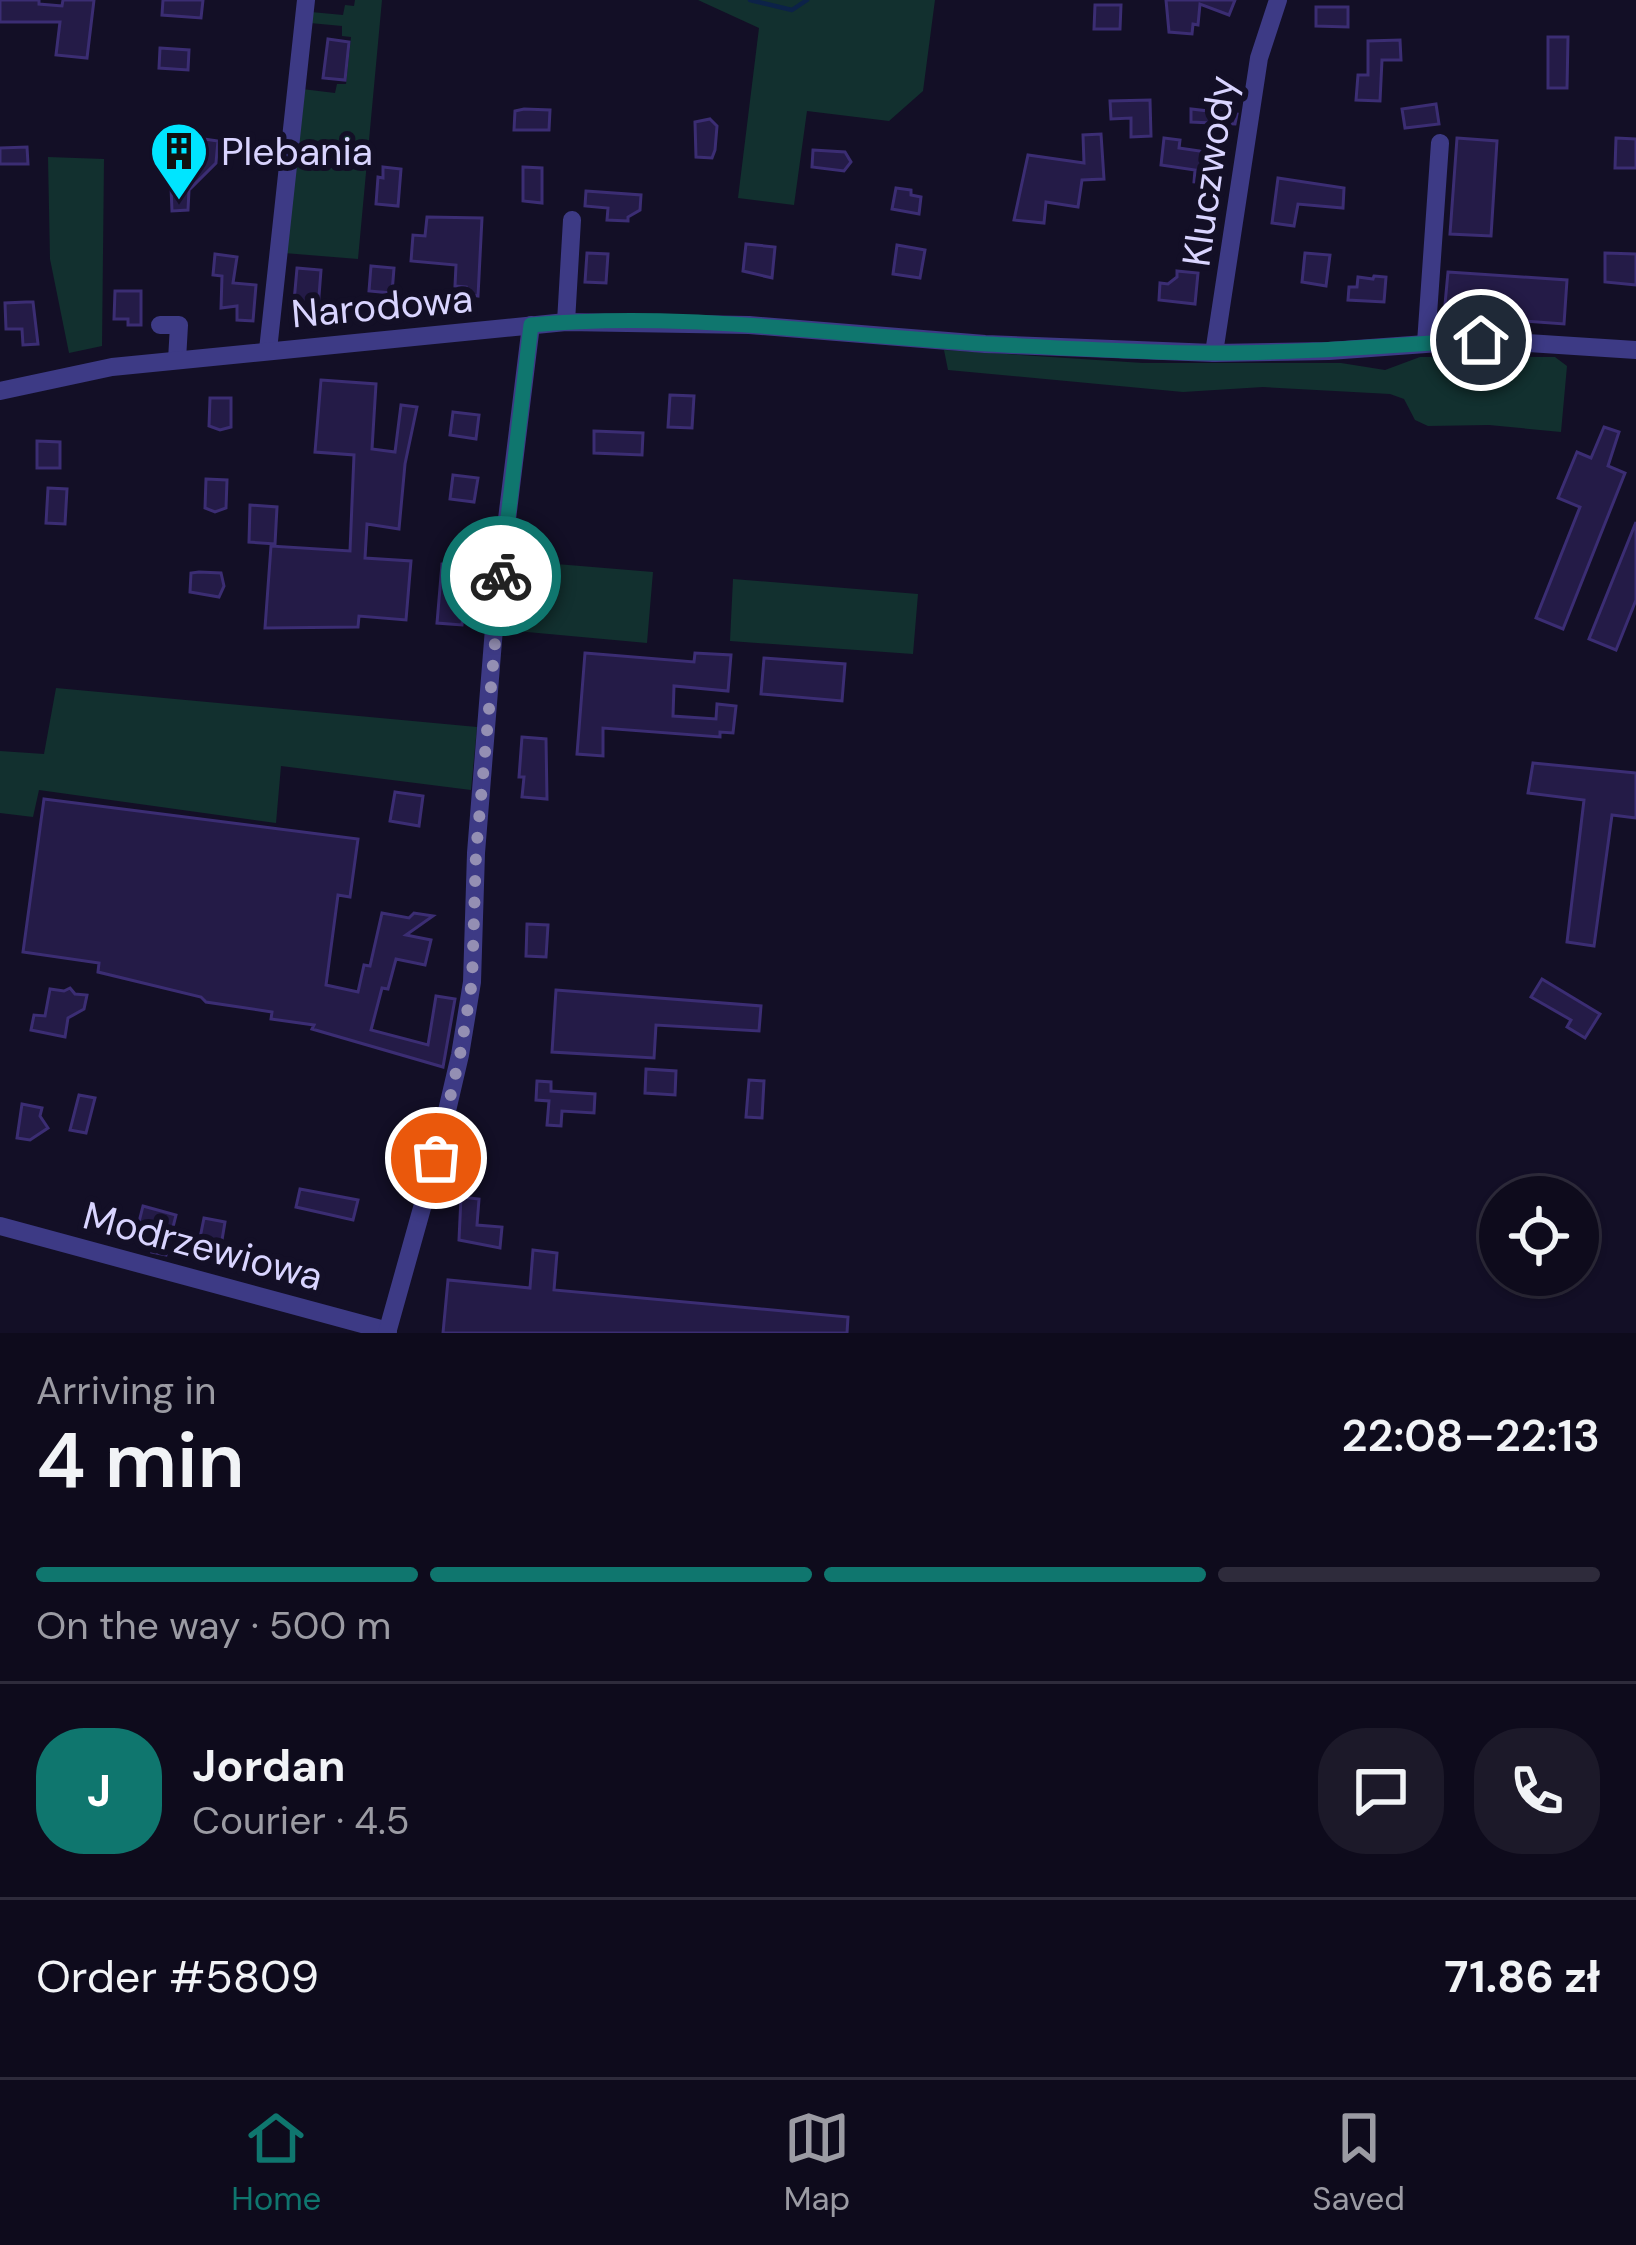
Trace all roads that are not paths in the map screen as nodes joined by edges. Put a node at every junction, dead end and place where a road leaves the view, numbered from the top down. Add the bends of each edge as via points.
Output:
1 (306, 0) edge
2 (1278, 0) edge
3 (1440, 143) dead end
4 (572, 220) dead end
5 (566, 322) junction
6 (160, 325) dead end
7 (531, 325) junction
8 (1426, 343) junction
9 (268, 350) junction
10 (1636, 350) edge
11 (1214, 353) junction
12 (177, 360) junction
13 (0, 391) edge
14 (0, 1226) edge
15 (387, 1332) edge

1 - 9 street
2 - 11 street, Kluczwody via 1259,58
3 - 8 street
4 - 5 street
5 - 7 street, Narodowa
5 - 11 street, Narodowa
6 - 12 street via 179,325
7 - 9 street, Narodowa
7 - 15 street via 495,616 472,982 436,1158
8 - 10 street, Narodowa
8 - 11 street, Narodowa
9 - 12 street, Narodowa
12 - 13 street, Narodowa
14 - 15 street, Modrzewiowa

